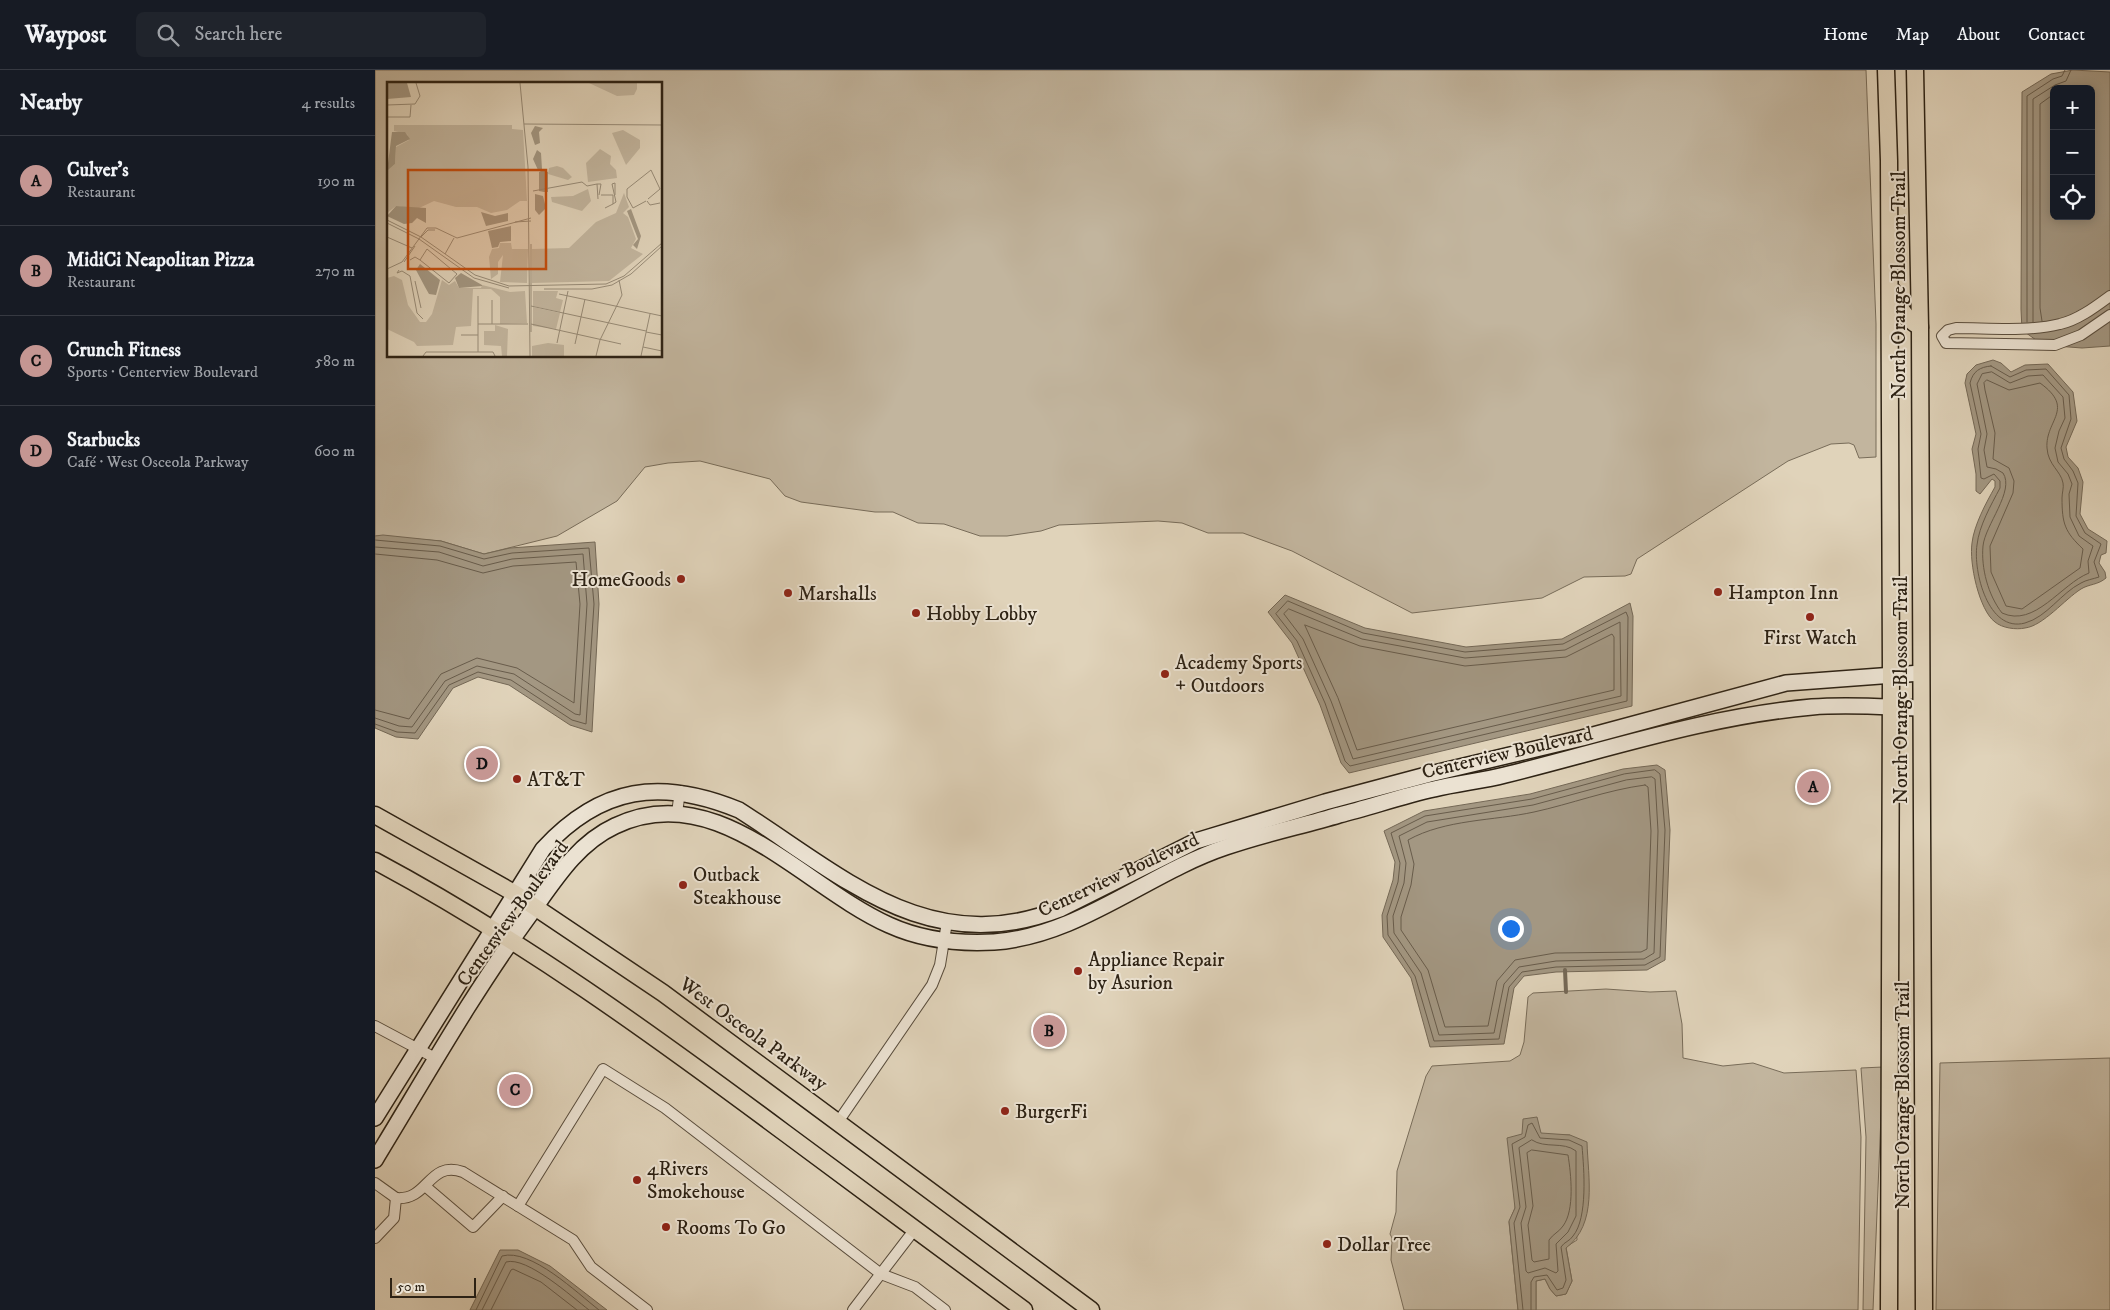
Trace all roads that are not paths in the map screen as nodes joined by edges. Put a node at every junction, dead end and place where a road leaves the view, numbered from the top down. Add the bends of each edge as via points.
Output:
1 (1886, 70) edge
2 (1915, 70) edge
3 (1890, 282) junction
4 (2110, 296) edge
5 (2110, 315) edge
6 (1920, 327) junction
7 (1921, 673) junction
8 (1891, 676) junction
9 (1891, 707) junction
10 (1920, 708) junction
11 (1685, 711) junction
12 (1691, 728) junction
13 (680, 791) junction
14 (677, 813) junction
15 (375, 815) edge
16 (1196, 841) junction
17 (1204, 856) junction
18 (375, 860) edge
19 (514, 893) junction
20 (535, 907) junction
21 (947, 922) junction
22 (492, 928) junction
23 (512, 940) junction
24 (944, 941) junction
25 (375, 1026) edge
26 (417, 1048) junction
27 (437, 1059) junction
28 (375, 1118) edge
29 (838, 1122) junction
30 (375, 1160) edge
31 (375, 1183) edge
32 (425, 1186) junction
33 (503, 1196) junction
34 (396, 1198) junction
35 (518, 1206) junction
36 (915, 1229) junction
37 (375, 1238) edge
38 (881, 1274) junction
39 (647, 1310) edge
40 (853, 1310) edge
41 (945, 1310) edge
42 (1024, 1310) edge
43 (1091, 1310) edge
44 (1889, 1310) edge
45 (1924, 1310) edge

1 - 3 main road, North Orange Blossom Trail
2 - 6 main road, North Orange Blossom Trail
3 - 6 main road via 1901,312
3 - 8 main road, North Orange Blossom Trail
4 - 5 street via 2062,324 2039,328 1955,328 1942,336 1947,343 2055,345 2081,335
6 - 7 main road, North Orange Blossom Trail
7 - 8 street, Centerview Boulevard
7 - 10 main road, North Orange Blossom Trail
8 - 9 main road, North Orange Blossom Trail
8 - 11 street, Centerview Boulevard via 1786,683
9 - 10 street, Centerview Boulevard
9 - 12 street, Centerview Boulevard via 1834,705 1800,708
9 - 44 main road, North Orange Blossom Trail
10 - 45 main road, North Orange Blossom Trail
11 - 12 street
11 - 16 street, Centerview Boulevard via 1430,774
12 - 17 street, Centerview Boulevard via 1498,777 1434,789 1248,840
13 - 14 street
13 - 19 street, Centerview Boulevard via 633,794 590,810 565,827 543,849
13 - 21 street, Centerview Boulevard via 739,810 881,900 907,912
14 - 20 street, Centerview Boulevard via 649,815 600,834 577,853
14 - 24 street, Centerview Boulevard via 711,819 730,827 886,924
15 - 19 main road, West Osceola Parkway
16 - 17 street
16 - 21 street, Centerview Boulevard via 1040,916 990,925
17 - 24 street, Centerview Boulevard via 1052,929 1012,940
18 - 22 main road
19 - 20 main road, West Osceola Parkway
19 - 22 street, Centerview Boulevard
20 - 23 street, Centerview Boulevard
20 - 29 main road, West Osceola Parkway via 663,993
21 - 24 street
22 - 23 main road
22 - 26 street, Centerview Boulevard
23 - 27 street, Centerview Boulevard
23 - 36 main road via 656,1037
24 - 29 street via 932,985
25 - 26 street
26 - 27 street
26 - 28 street, Centerview Boulevard
27 - 30 street, Centerview Boulevard
29 - 43 main road, West Osceola Parkway
31 - 34 street
32 - 33 street via 437,1173 453,1169
32 - 33 street via 473,1227
32 - 34 street via 406,1199
33 - 35 street
34 - 37 street via 394,1218
35 - 38 street via 603,1069 665,1108
35 - 39 street via 573,1240 591,1267
36 - 38 street
36 - 42 main road
38 - 40 street
38 - 41 street via 915,1287

